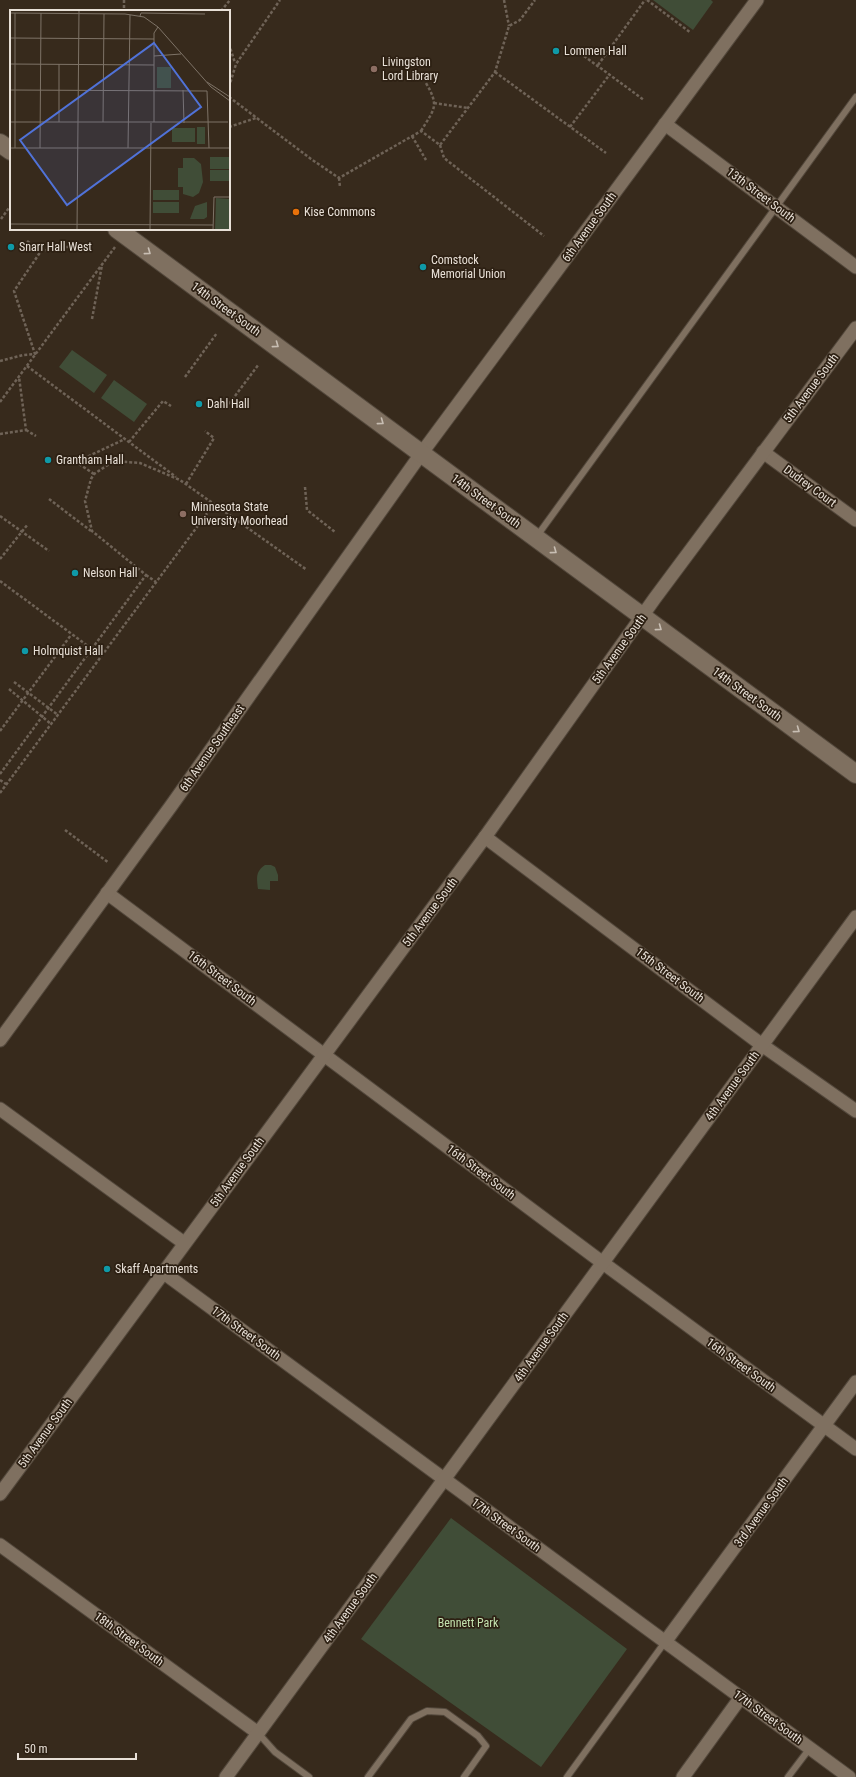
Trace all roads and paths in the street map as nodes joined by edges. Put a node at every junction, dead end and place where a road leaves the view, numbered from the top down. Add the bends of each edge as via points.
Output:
1 (230, 0) edge
2 (280, 0) edge
3 (504, 0) edge
4 (535, 0) edge
5 (646, 0) edge
6 (757, 0) edge
7 (222, 10) edge
8 (509, 26) junction
9 (692, 33) dead end
10 (230, 47) edge
11 (584, 56) dead end
12 (236, 64) junction
13 (598, 65) junction
14 (495, 72) junction
15 (610, 74) junction
16 (230, 83) edge
17 (426, 84) dead end
18 (856, 97) edge
19 (230, 98) edge
20 (644, 100) dead end
21 (434, 103) junction
22 (468, 108) junction
23 (256, 118) junction
24 (665, 124) junction
25 (230, 127) edge
26 (570, 127) junction
27 (420, 131) junction
28 (412, 136) junction
29 (0, 143) edge
30 (440, 144) junction
31 (10, 150) edge
32 (606, 153) dead end
33 (426, 160) dead end
34 (339, 178) junction
35 (340, 187) dead end
36 (10, 206) edge
37 (776, 206) junction
38 (1, 219) edge
39 (121, 232) edge
40 (544, 236) dead end
41 (27, 241) dead end
42 (86, 244) dead end
43 (41, 251) junction
44 (102, 265) junction
45 (856, 267) edge
46 (92, 319) dead end
47 (856, 328) edge
48 (217, 333) dead end
49 (35, 354) junction
50 (0, 361) edge
51 (259, 364) dead end
52 (27, 366) junction
53 (19, 377) junction
54 (185, 377) dead end
55 (0, 402) edge
56 (170, 406) dead end
57 (226, 408) dead end
58 (26, 430) junction
59 (205, 432) dead end
60 (0, 434) edge
61 (36, 436) dead end
62 (125, 439) junction
63 (129, 442) junction
64 (763, 452) junction
65 (421, 454) junction
66 (94, 474) junction
67 (180, 480) junction
68 (186, 484) junction
69 (305, 487) dead end
70 (49, 499) dead end
71 (214, 504) junction
72 (0, 516) edge
73 (856, 520) edge
74 (28, 524) dead end
75 (22, 531) junction
76 (92, 531) junction
77 (335, 532) dead end
78 (536, 537) junction
79 (49, 551) dead end
80 (0, 558) edge
81 (307, 570) dead end
82 (146, 575) junction
83 (0, 581) edge
84 (156, 582) junction
85 (642, 616) junction
86 (71, 635) junction
87 (92, 649) junction
88 (14, 682) dead end
89 (9, 689) dead end
90 (29, 692) junction
91 (23, 700) junction
92 (49, 708) junction
93 (58, 715) junction
94 (42, 716) junction
95 (51, 724) junction
96 (0, 731) edge
97 (0, 774) edge
98 (856, 774) edge
99 (0, 780) edge
100 (6, 784) junction
101 (0, 793) edge
102 (65, 830) dead end
103 (485, 837) junction
104 (109, 862) dead end
105 (107, 893) junction
106 (856, 917) edge
107 (0, 1040) edge
108 (762, 1045) junction
109 (324, 1054) junction
110 (0, 1109) edge
111 (856, 1111) edge
112 (184, 1243) junction
113 (603, 1263) junction
114 (164, 1273) junction
115 (856, 1382) edge
116 (824, 1426) junction
117 (856, 1449) edge
118 (444, 1480) junction
119 (0, 1494) edge
120 (0, 1546) edge
121 (665, 1642) junction
122 (741, 1697) junction
123 (258, 1733) junction
124 (810, 1748) junction
125 (226, 1777) edge
126 (309, 1777) edge
127 (368, 1777) edge
128 (464, 1777) edge
129 (567, 1777) edge
130 (683, 1777) edge
131 (788, 1777) edge
132 (850, 1777) edge

1 - 7 path
2 - 12 path
3 - 8 path
4 - 8 path via 520,20
5 - 9 path
5 - 13 path
6 - 24 street, 6th Avenue South
8 - 14 path
10 - 12 path
11 - 13 path
12 - 16 path
13 - 15 path
14 - 22 path
14 - 26 path
15 - 20 path
15 - 26 path
17 - 21 path via 434,97
18 - 37 lane
19 - 23 path
21 - 22 path
21 - 27 path via 435,108
22 - 30 path
23 - 25 path
23 - 34 path
24 - 37 street, 13th Street South
24 - 65 street, 6th Avenue South
26 - 32 path
27 - 28 path
27 - 30 path
28 - 33 path
28 - 34 path
29 - 31 street
30 - 40 path via 444,158
34 - 35 path
36 - 38 path
37 - 45 street, 13th Street South
37 - 78 lane
39 - 44 path
39 -> 65 street, 14th Street South
41 - 43 path
42 - 43 path
43 - 49 path via 14,291
44 - 46 path
44 - 49 path
47 - 64 street, 5th Avenue South
48 - 54 path
49 - 50 path
49 - 52 path
51 - 57 path
52 - 53 path
52 - 62 path
53 - 55 path
53 - 58 path
56 - 63 path via 163,402
58 - 60 path
58 - 61 path
59 - 68 path via 214,438
62 - 63 path
62 - 66 path via 76,462
63 - 67 path
64 - 73 street, Dudrey Court
64 - 85 street, 5th Avenue South
65 - 78 street, 14th Street South
65 - 105 street, 6th Avenue Southeast
66 - 67 path via 114,461 140,463
66 - 76 path via 85,501
67 - 68 path
68 - 71 path
69 - 77 path via 307,510
70 - 76 path
71 - 81 path
71 - 84 path
72 - 75 path
74 - 75 path
75 - 79 path
75 - 80 path
76 - 82 path
78 -> 85 street, 14th Street South
82 - 84 path
82 - 87 path
83 - 86 path
84 - 93 path
85 -> 98 street, 14th Street South
85 - 103 street, 5th Avenue South
86 - 87 path
86 - 90 path
87 - 92 path
88 - 90 path
89 - 91 path
90 - 91 path
90 - 92 path
91 - 94 path
91 - 96 path
92 - 93 path
92 - 94 path
93 - 95 path
94 - 95 path
94 - 97 path
95 - 100 path
99 - 100 path
100 - 101 path
102 - 104 path
103 - 108 street, 15th Street South
103 - 109 street, 5th Avenue South
105 - 107 street, 6th Avenue Southeast
105 - 109 street, 16th Street South
106 - 108 street, 4th Avenue South
108 - 111 street, 15th Street South
108 - 113 street, 4th Avenue South
109 - 112 street, 5th Avenue South
109 - 113 street, 16th Street South
110 - 112 street
112 - 114 street, 5th Avenue South
113 - 116 street, 16th Street South
113 - 118 street, 4th Avenue South
114 - 118 street, 17th Street South
114 - 119 street, 5th Avenue South
115 - 116 street, 3rd Avenue South
116 - 117 street, 16th Street South
116 - 121 street, 3rd Avenue South
118 - 121 street, 17th Street South
118 - 123 street, 4th Avenue South
120 - 123 street, 18th Street South
121 - 122 street, 17th Street South
121 - 129 lane
122 - 124 street, 17th Street South
122 - 130 street
123 - 125 street, 4th Avenue South
123 - 126 lane via 275,1752
124 - 131 lane
124 - 132 street, 17th Street South
127 - 128 lane via 411,1719 427,1711 445,1712 478,1736 486,1746

